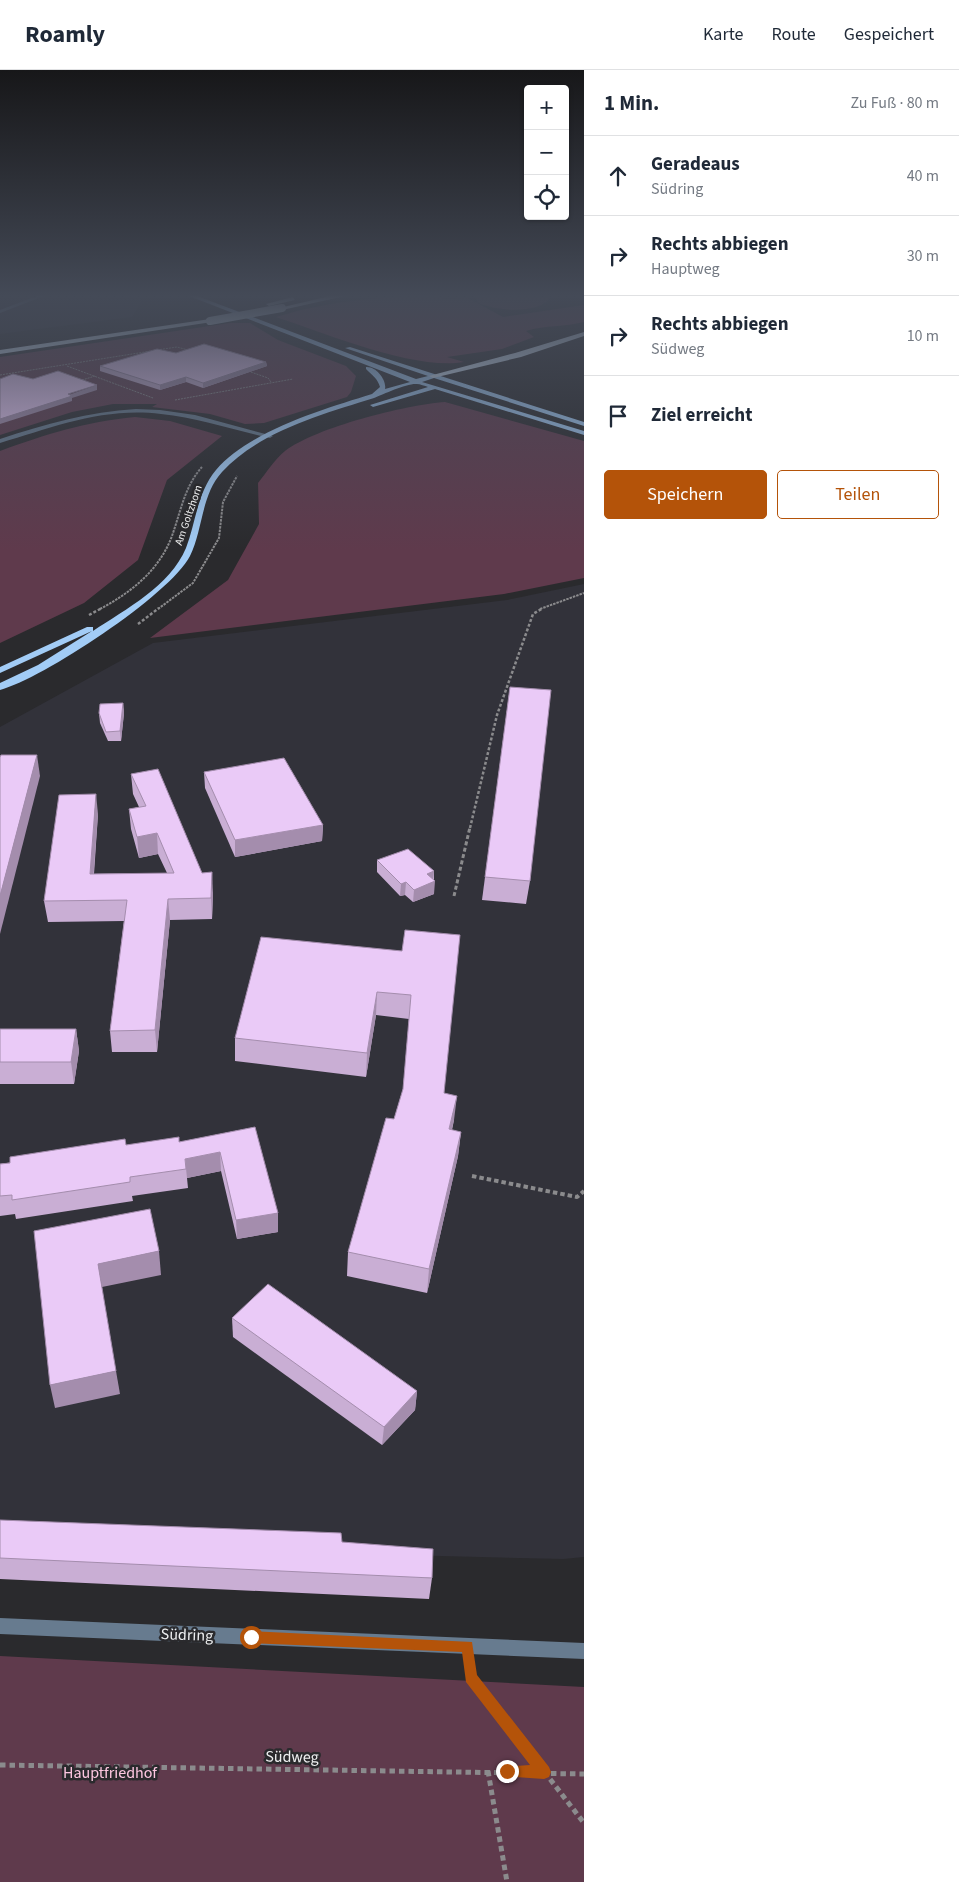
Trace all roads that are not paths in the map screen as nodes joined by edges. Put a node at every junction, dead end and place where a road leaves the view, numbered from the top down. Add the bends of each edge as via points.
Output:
1 (380, 381) edge
2 (413, 381) edge
3 (421, 381) edge
4 (446, 381) edge
5 (454, 381) edge
6 (417, 382) junction
7 (450, 382) junction
8 (433, 387) junction
9 (367, 399) junction
10 (361, 409) dead end
11 (333, 418) dead end
12 (584, 424) edge
13 (584, 433) edge
14 (270, 436) junction
15 (0, 441) edge
16 (132, 608) junction
17 (0, 670) edge
18 (0, 687) edge
19 (0, 1626) edge
20 (584, 1651) edge

1 - 9 main road via 383,388
2 - 6 main road
3 - 6 main road, Am Goltzhorn
4 - 7 main road
5 - 7 highway
6 - 8 main road
6 - 9 main road, Am Goltzhorn
7 - 8 main road
7 - 12 main road
8 - 10 main road
8 - 13 main road
9 - 14 main road, Am Goltzhorn via 291,424
11 - 14 main road, Am Goltzhorn
14 - 15 street via 184,415 118,410 75,417
14 - 16 main road, Am Goltzhorn via 233,460 212,480 185,557 169,579
16 - 17 main road, Am Goltzhorn
16 - 18 main road, Am Goltzhorn via 62,655
19 - 20 street, Südring

